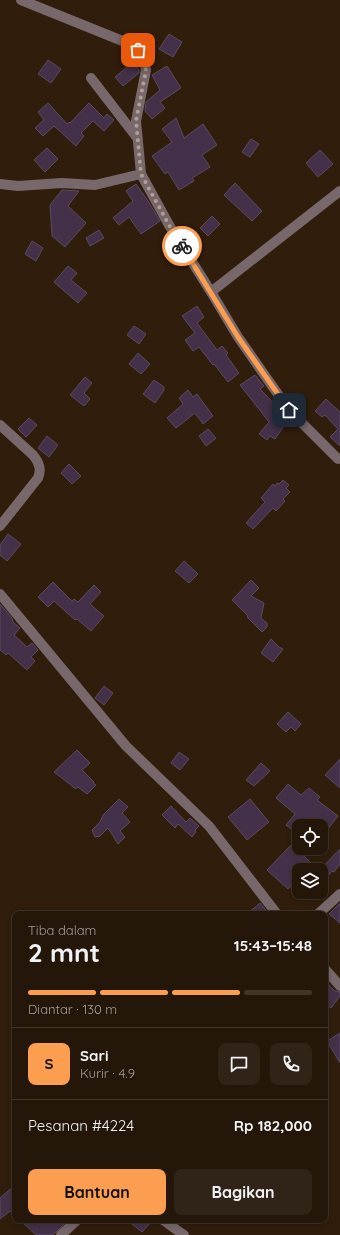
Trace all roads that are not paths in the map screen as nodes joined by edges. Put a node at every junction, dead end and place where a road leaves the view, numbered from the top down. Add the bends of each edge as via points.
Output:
1 (21, 0) edge
2 (91, 78) dead end
3 (138, 139) junction
4 (141, 174) junction
5 (0, 184) edge
6 (340, 190) edge
7 (211, 292) junction
8 (0, 425) edge
9 (339, 459) edge
10 (0, 526) edge
11 (0, 594) edge
12 (340, 894) edge
13 (275, 911) edge
14 (321, 911) edge
15 (328, 972) edge
16 (340, 986) edge
17 (74, 1223) edge
18 (167, 1223) edge
19 (61, 1235) edge
20 (184, 1235) edge

1 - 3 street via 130,44 143,55 146,70 136,121
2 - 3 street
3 - 4 street
4 - 5 street via 94,185
4 - 7 street
6 - 7 street
7 - 9 street via 238,337 289,410
8 - 10 street via 37,459 40,469 38,478
11 - 13 street via 126,746 209,826
12 - 14 street
15 - 16 street
17 - 19 street
18 - 20 street

